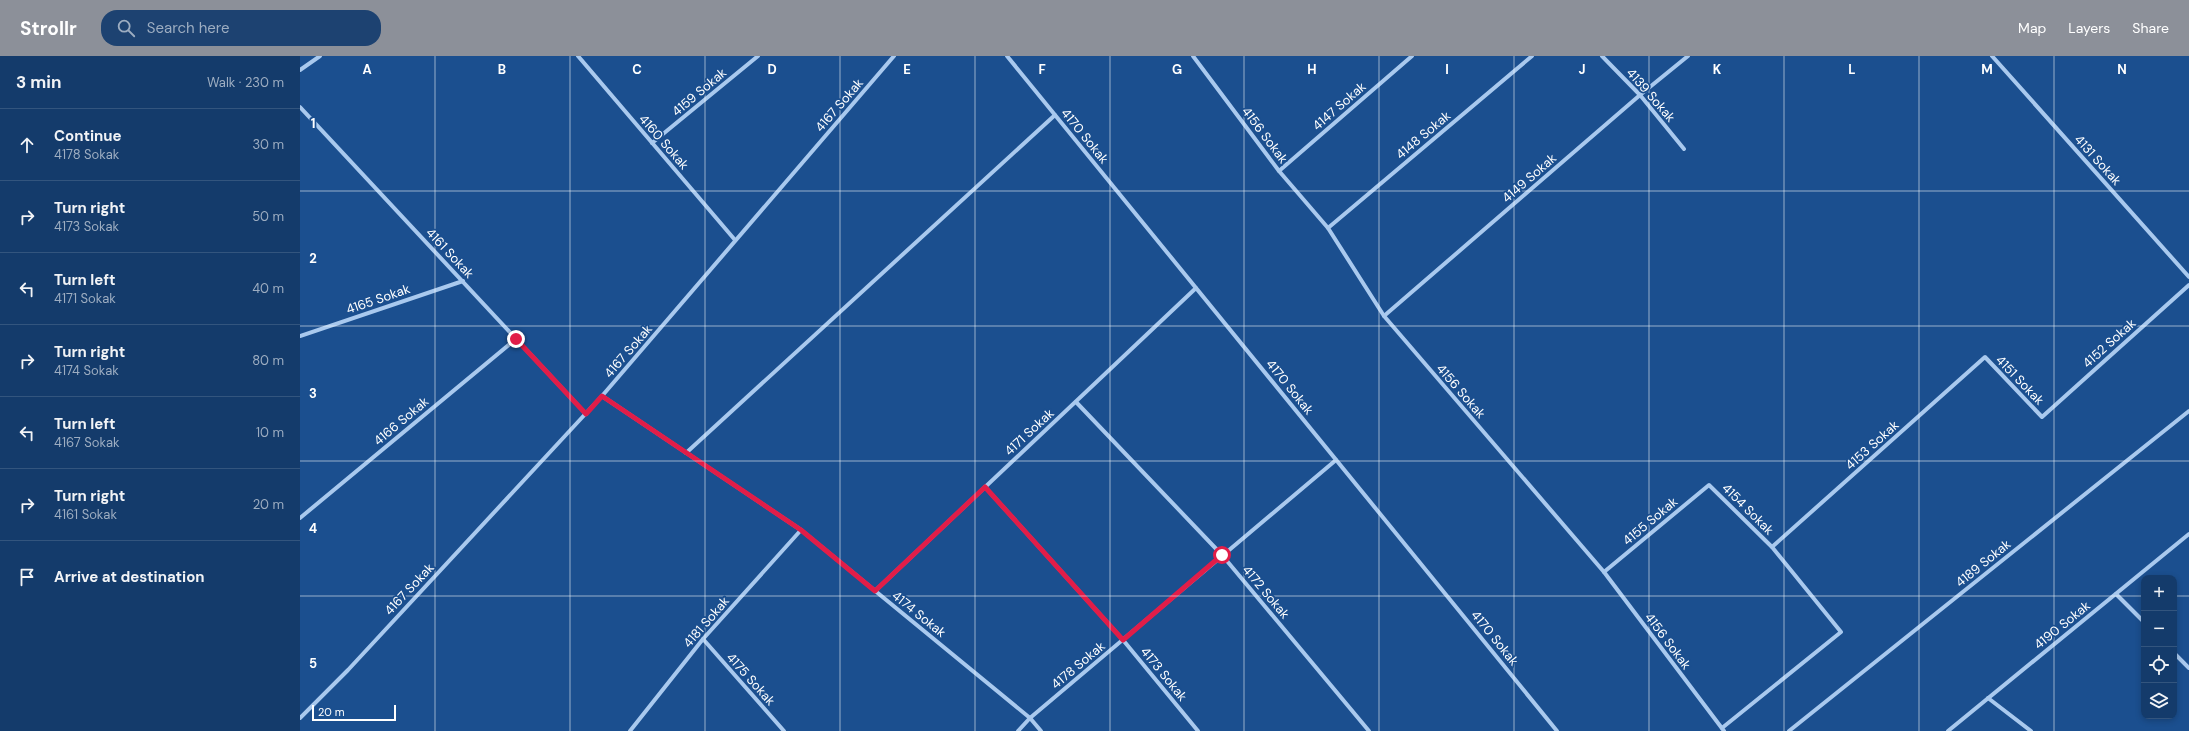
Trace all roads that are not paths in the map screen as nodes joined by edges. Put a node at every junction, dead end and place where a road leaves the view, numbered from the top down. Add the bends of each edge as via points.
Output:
1 (320, 56) edge
2 (578, 56) edge
3 (758, 56) edge
4 (894, 56) edge
5 (1007, 56) edge
6 (1193, 56) edge
7 (1412, 56) edge
8 (1532, 56) edge
9 (1602, 56) edge
10 (1688, 56) edge
11 (1992, 56) edge
12 (300, 70) edge
13 (1640, 94) junction
14 (300, 107) edge
15 (1055, 115) junction
16 (652, 143) junction
17 (1684, 149) dead end
18 (1279, 171) junction
19 (1328, 228) junction
20 (735, 240) junction
21 (2189, 277) edge
22 (462, 281) junction
23 (2189, 285) edge
24 (1196, 288) junction
25 (1384, 316) junction
26 (300, 336) edge
27 (516, 339) junction
28 (1985, 358) joint
29 (602, 396) junction
30 (1076, 402) junction
31 (2189, 411) edge
32 (586, 414) junction
33 (2042, 417) joint
34 (686, 453) junction
35 (1336, 460) junction
36 (1709, 485) joint
37 (985, 487) junction
38 (300, 518) edge
39 (801, 530) junction
40 (2189, 534) edge
41 (1772, 547) junction
42 (1222, 555) junction
43 (1604, 572) junction
44 (875, 591) junction
45 (2116, 594) junction
46 (2141, 619) edge
47 (703, 639) junction
48 (1123, 640) junction
49 (2177, 656) edge
50 (2189, 668) edge
51 (1988, 698) junction
52 (300, 718) edge
53 (1030, 718) junction
54 (1723, 729) edge
55 (630, 731) edge
56 (784, 731) edge
57 (1018, 731) edge
58 (1041, 731) edge
59 (1198, 731) edge
60 (1369, 731) edge
61 (1557, 731) edge
62 (1789, 731) edge
63 (1948, 731) edge
64 (2031, 731) edge

1 - 12 street
2 - 16 street, 4160 Sokak
3 - 16 street, 4159 Sokak
4 - 20 street, 4167 Sokak
5 - 15 street, 4170 Sokak
6 - 18 street, 4156 Sokak
7 - 18 street, 4147 Sokak
8 - 19 street, 4148 Sokak
9 - 13 street, 4139 Sokak
10 - 13 street, 4149 Sokak
11 - 21 street, 4131 Sokak
13 - 17 street, 4139 Sokak
13 - 25 street, 4149 Sokak
14 - 22 street, 4161 Sokak
15 - 24 street, 4170 Sokak
15 - 34 street
16 - 20 street, 4160 Sokak
18 - 19 street, 4156 Sokak
19 - 25 street, 4156 Sokak
20 - 29 street, 4167 Sokak
22 - 26 street, 4165 Sokak
22 - 27 street, 4161 Sokak
23 - 33 street, 4152 Sokak
24 - 30 street, 4171 Sokak
24 - 35 street, 4170 Sokak
25 - 43 street, 4156 Sokak
27 - 32 street, 4161 Sokak
27 - 38 street, 4166 Sokak
28 - 33 street, 4151 Sokak
28 - 41 street, 4153 Sokak
29 - 32 street, 4167 Sokak
29 - 34 street, 4174 Sokak
30 - 37 street, 4171 Sokak
30 - 42 street, 4172 Sokak
31 - 62 street, 4189 Sokak
32 - 52 street, 4167 Sokak via 348,670
34 - 39 street, 4174 Sokak
35 - 42 street, 4178 Sokak
35 - 61 street, 4170 Sokak
36 - 41 street, 4154 Sokak
36 - 43 street, 4155 Sokak
37 - 44 street, 4171 Sokak
37 - 48 street, 4173 Sokak
39 - 44 street, 4174 Sokak
39 - 47 street, 4181 Sokak
40 - 45 street, 4190 Sokak
41 - 54 street, 4154 Sokak via 1841,632
42 - 48 street, 4178 Sokak
42 - 60 street, 4172 Sokak
43 - 54 street, 4156 Sokak
44 - 53 street, 4174 Sokak
45 - 46 street
45 - 51 street, 4190 Sokak
47 - 55 street, 4181 Sokak
47 - 56 street, 4175 Sokak
48 - 53 street, 4178 Sokak
48 - 59 street, 4173 Sokak
49 - 50 street
51 - 63 street, 4190 Sokak
51 - 64 street
53 - 57 street, 4178 Sokak
53 - 58 street, 4174 Sokak

